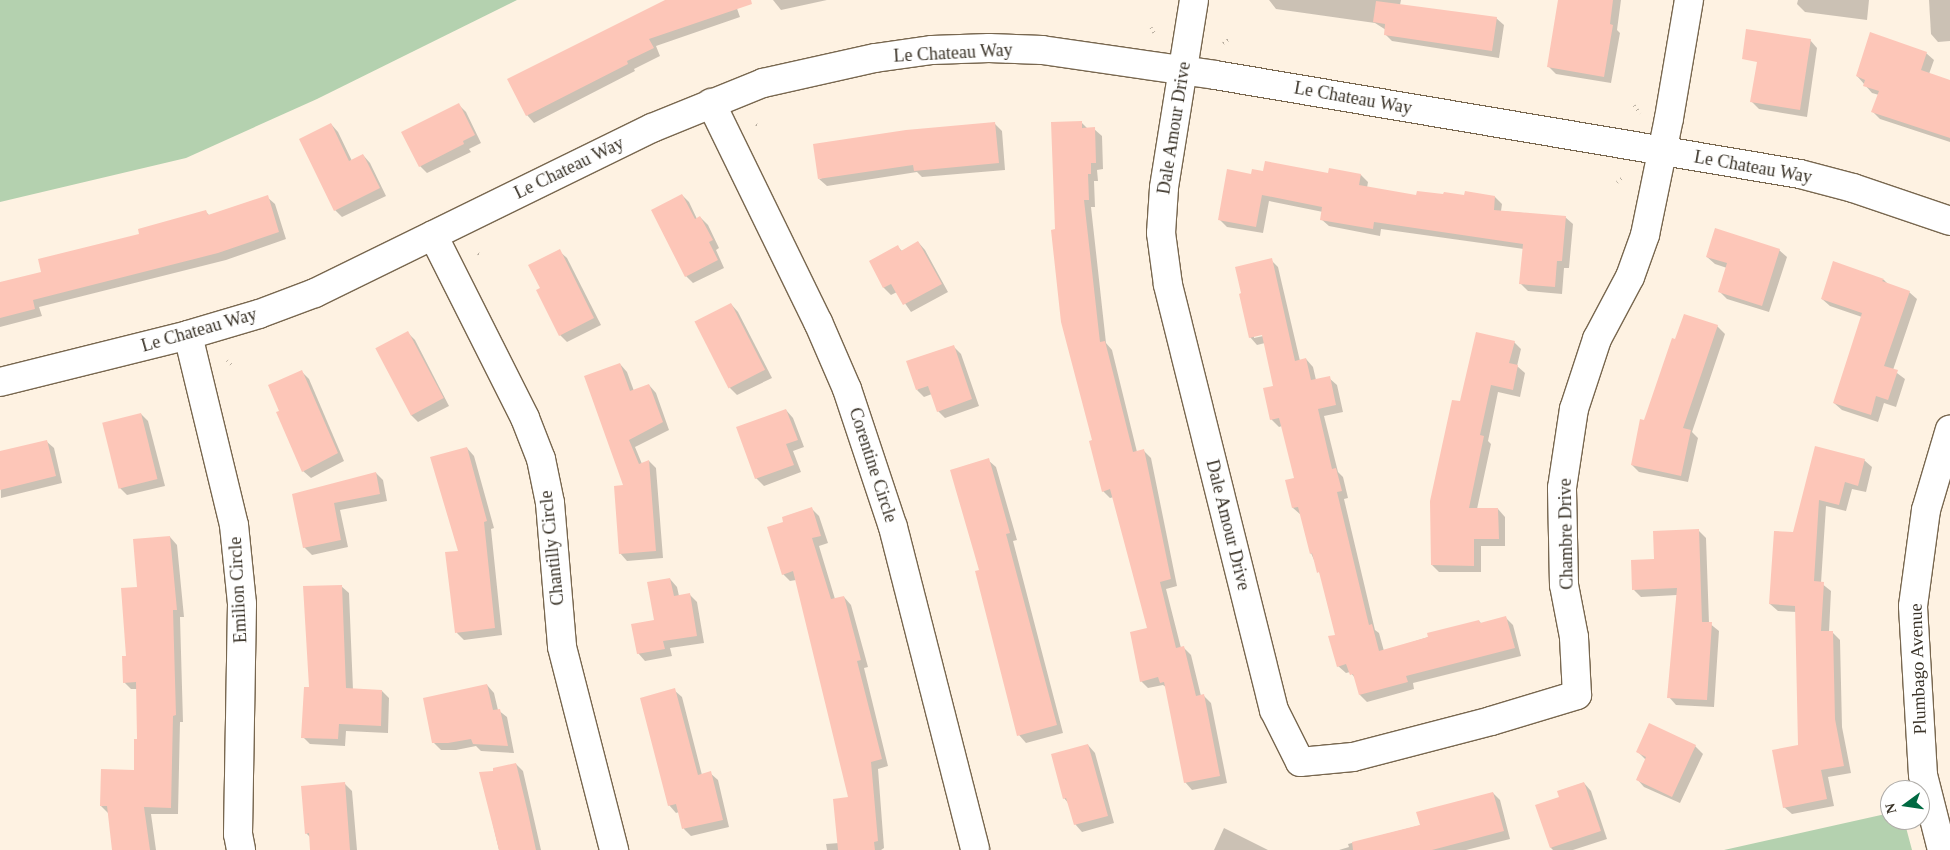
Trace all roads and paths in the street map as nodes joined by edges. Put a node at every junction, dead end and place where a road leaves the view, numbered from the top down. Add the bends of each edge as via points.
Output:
1 (1194, 0) edge
2 (1689, 0) edge
3 (1151, 27) dead end
4 (1155, 34) dead end
5 (1229, 39) dead end
6 (1223, 43) dead end
7 (1184, 71) junction
8 (712, 103) junction
9 (1634, 104) dead end
10 (1640, 113) dead end
11 (1663, 150) junction
12 (1623, 177) dead end
13 (1617, 182) dead end
14 (1950, 221) edge
15 (433, 235) junction
16 (188, 334) junction
17 (227, 360) dead end
18 (231, 364) dead end
19 (0, 382) edge
20 (1950, 429) edge
21 (1577, 695) joint
22 (975, 849) edge
23 (241, 850) edge
24 (614, 850) edge
25 (1942, 850) edge

1 - 7 street, Dale Amour Drive
2 - 11 street, Chambre Drive
3 - 4 path
5 - 6 path
7 - 8 street, Le Chateau Way via 1042,50 932,50 816,70 763,83
7 - 11 street, Le Chateau Way
7 - 21 street, Dale Amour Drive via 1164,188 1161,233 1168,285 1274,710 1300,762 1353,757
8 - 15 street, Le Chateau Way via 652,128
8 - 22 street, Corentine Circle via 818,322 850,397 893,527
9 - 10 path
11 - 14 street, Le Chateau Way via 1800,174
11 - 21 street, Chambre Drive via 1645,235 1630,277 1597,339 1573,419 1562,488 1564,584 1574,637
12 - 13 path
15 - 16 street, Le Chateau Way via 315,293 259,314
15 - 24 street, Chantilly Circle via 525,418 541,459 550,503 562,647
16 - 19 street, Le Chateau Way
16 - 23 street, Emilion Circle via 234,525 242,604 238,834
17 - 18 path
20 - 25 street, Plumbago Avenue via 1926,510 1913,606 1923,775

